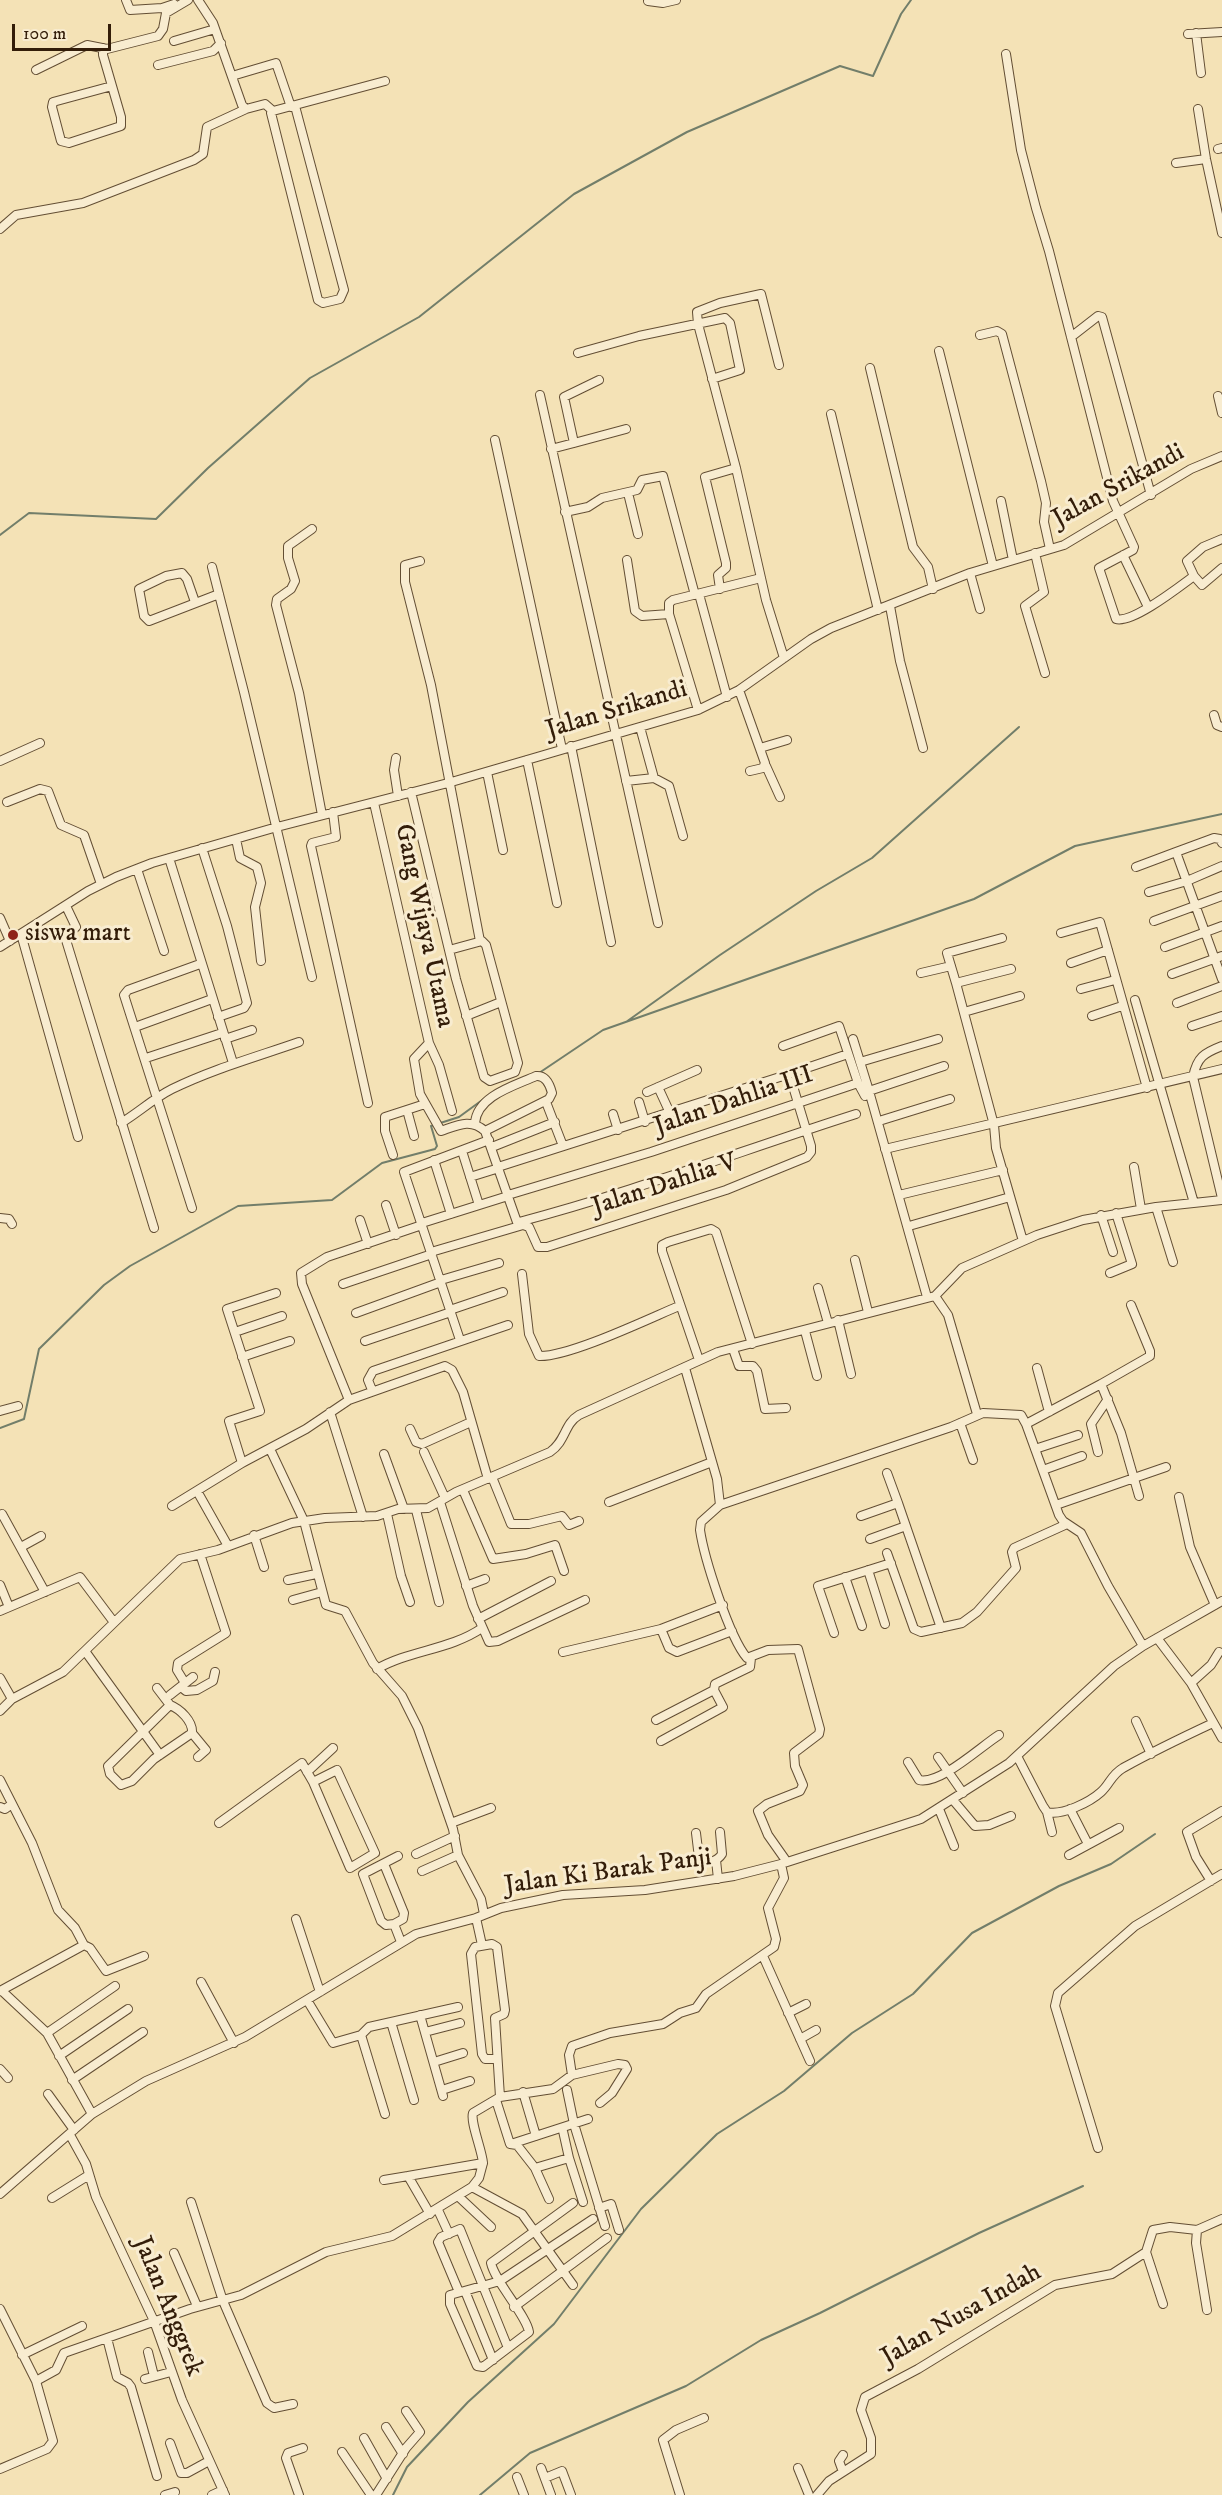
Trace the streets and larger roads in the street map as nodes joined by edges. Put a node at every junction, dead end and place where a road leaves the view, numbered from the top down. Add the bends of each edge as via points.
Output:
1 (126, 0) edge
2 (180, 0) edge
3 (188, 0) edge
4 (198, 0) edge
5 (676, 0) edge
6 (648, 1) edge
7 (215, 29) junction
8 (1222, 32) edge
9 (174, 41) dead end
10 (221, 43) junction
11 (103, 48) junction
12 (1006, 54) dead end
13 (158, 65) dead end
14 (36, 70) dead end
15 (1201, 73) dead end
16 (232, 76) junction
17 (385, 81) dead end
18 (112, 86) junction
19 (293, 106) junction
20 (246, 109) junction
21 (1198, 109) dead end
22 (273, 111) junction
23 (1206, 159) junction
24 (1176, 163) dead end
25 (0, 229) edge
26 (1222, 233) edge
27 (698, 324) junction
28 (980, 335) dead end
29 (1071, 337) junction
30 (939, 351) dead end
31 (579, 352) dead end
32 (779, 365) dead end
33 (870, 368) dead end
34 (712, 379) junction
35 (599, 380) dead end
36 (540, 395) dead end
37 (1218, 396) dead end
38 (1222, 413) edge
39 (831, 414) dead end
40 (626, 429) dead end
41 (495, 440) dead end
42 (574, 443) junction
43 (551, 449) junction
44 (1222, 456) edge
45 (736, 468) junction
46 (628, 493) junction
47 (1151, 495) junction
48 (1001, 501) dead end
49 (566, 512) junction
50 (1118, 514) junction
51 (312, 529) dead end
52 (638, 534) dead end
53 (1222, 539) edge
54 (1050, 549) junction
55 (1035, 553) junction
56 (1123, 555) junction
57 (627, 560) dead end
58 (1013, 560) junction
59 (420, 561) dead end
60 (993, 566) junction
61 (212, 567) dead end
62 (1222, 568) edge
63 (970, 573) junction
64 (1194, 576) junction
65 (761, 578) junction
66 (720, 589) junction
67 (933, 589) junction
68 (219, 594) junction
69 (697, 594) junction
70 (195, 602) junction
71 (890, 606) junction
72 (1148, 608) junction
73 (980, 609) dead end
74 (878, 610) junction
75 (669, 614) junction
76 (784, 658) junction
77 (1046, 673) dead end
78 (739, 690) junction
79 (727, 697) junction
80 (698, 710) junction
81 (1215, 715) dead end
82 (640, 727) junction
83 (1222, 727) edge
84 (617, 734) junction
85 (787, 740) dead end
86 (40, 743) dead end
87 (571, 747) junction
88 (760, 748) junction
89 (922, 748) dead end
90 (562, 749) junction
91 (396, 758) dead end
92 (527, 760) junction
93 (0, 761) edge
94 (766, 766) junction
95 (750, 771) dead end
96 (487, 772) junction
97 (654, 778) junction
98 (626, 782) junction
99 (448, 783) junction
100 (411, 792) junction
101 (399, 796) junction
102 (780, 797) dead end
103 (7, 802) dead end
104 (374, 803) junction
105 (333, 812) junction
106 (322, 815) junction
107 (277, 826) junction
108 (683, 836) dead end
109 (236, 839) junction
110 (1222, 843) edge
111 (202, 848) junction
112 (503, 850) dead end
113 (1176, 852) junction
114 (169, 858) junction
115 (1222, 866) edge
116 (1136, 867) dead end
117 (137, 869) junction
118 (1187, 881) junction
119 (101, 884) junction
120 (1149, 892) dead end
121 (1222, 896) edge
122 (557, 903) dead end
123 (66, 906) junction
124 (1195, 906) junction
125 (0, 918) edge
126 (1154, 921) dead end
127 (658, 923) dead end
128 (1222, 926) edge
129 (1061, 933) dead end
130 (21, 934) junction
131 (1204, 934) junction
132 (1002, 938) dead end
133 (10, 941) junction
134 (480, 941) junction
135 (610, 942) dead end
136 (0, 947) edge
137 (1165, 947) dead end
138 (449, 950) junction
139 (1108, 950) junction
140 (164, 951) dead end
141 (1218, 957) edge
142 (261, 961) dead end
143 (1071, 963) dead end
144 (200, 964) junction
145 (951, 966) junction
146 (1011, 969) dead end
147 (921, 973) dead end
148 (1172, 975) dead end
149 (312, 977) dead end
150 (1115, 980) junction
151 (1222, 980) edge
152 (956, 983) junction
153 (1222, 986) edge
154 (1081, 989) dead end
155 (1020, 996) dead end
156 (212, 999) junction
157 (1136, 1000) dead end
158 (501, 1002) junction
159 (1177, 1003) dead end
160 (1122, 1006) junction
161 (964, 1012) junction
162 (466, 1016) junction
163 (1092, 1016) dead end
164 (1222, 1016) edge
165 (218, 1017) junction
166 (1192, 1026) dead end
167 (135, 1027) junction
168 (252, 1030) dead end
169 (223, 1036) junction
170 (853, 1039) dead end
171 (938, 1039) dead end
172 (299, 1042) dead end
173 (429, 1043) junction
174 (783, 1046) dead end
175 (1222, 1046) edge
176 (848, 1054) junction
177 (146, 1058) junction
178 (860, 1062) junction
179 (233, 1063) junction
180 (944, 1066) dead end
181 (1222, 1069) edge
182 (697, 1070) dead end
183 (783, 1076) junction
184 (1193, 1077) junction
185 (858, 1083) junction
186 (1161, 1085) junction
187 (658, 1087) junction
188 (1147, 1088) junction
189 (647, 1092) dead end
190 (867, 1094) junction
191 (159, 1097) junction
192 (950, 1099) dead end
193 (799, 1101) junction
194 (546, 1102) junction
195 (639, 1102) dead end
196 (368, 1103) dead end
197 (425, 1104) junction
198 (407, 1110) junction
199 (452, 1111) dead end
200 (670, 1113) junction
201 (613, 1114) dead end
202 (856, 1114) dead end
203 (879, 1121) junction
204 (121, 1122) junction
205 (555, 1122) junction
206 (645, 1122) junction
207 (475, 1123) junction
208 (994, 1125) junction
209 (618, 1130) junction
210 (806, 1130) junction
211 (485, 1131) junction
212 (414, 1136) dead end
213 (78, 1137) dead end
214 (490, 1144) junction
215 (563, 1146) junction
216 (885, 1149) junction
217 (462, 1150) junction
218 (393, 1155) dead end
219 (434, 1160) junction
220 (498, 1167) junction
221 (1134, 1167) dead end
222 (1003, 1170) junction
223 (470, 1177) junction
224 (508, 1196) junction
225 (900, 1196) junction
226 (1010, 1197) junction
227 (1222, 1199) edge
228 (1194, 1203) junction
229 (386, 1205) dead end
230 (479, 1205) junction
231 (1156, 1207) junction
232 (192, 1208) dead end
233 (1142, 1209) junction
234 (1116, 1213) junction
235 (451, 1214) junction
236 (1101, 1215) junction
237 (0, 1218) edge
238 (360, 1220) dead end
239 (12, 1224) dead end
240 (422, 1224) junction
241 (518, 1224) junction
242 (909, 1226) junction
243 (153, 1228) dead end
244 (396, 1235) junction
245 (1023, 1241) junction
246 (368, 1244) junction
247 (1113, 1252) dead end
248 (432, 1253) junction
249 (855, 1260) dead end
250 (1173, 1262) dead end
251 (499, 1263) dead end
252 (1110, 1273) dead end
253 (522, 1274) dead end
254 (441, 1281) junction
255 (342, 1284) dead end
256 (818, 1288) dead end
257 (503, 1292) dead end
258 (276, 1293) dead end
259 (931, 1297) junction
260 (1131, 1305) dead end
261 (679, 1306) junction
262 (451, 1311) junction
263 (868, 1312) junction
264 (356, 1313) dead end
265 (282, 1316) dead end
266 (838, 1320) junction
267 (828, 1323) junction
268 (508, 1325) dead end
269 (805, 1331) junction
270 (234, 1332) junction
271 (460, 1340) junction
272 (290, 1341) dead end
273 (365, 1341) dead end
274 (752, 1344) junction
275 (733, 1349) junction
276 (242, 1356) junction
277 (699, 1360) junction
278 (685, 1368) junction
279 (1037, 1368) dead end
280 (851, 1374) dead end
281 (817, 1376) dead end
282 (1101, 1384) junction
283 (372, 1390) junction
284 (1108, 1399) junction
285 (349, 1400) junction
286 (18, 1406) dead end
287 (786, 1408) dead end
288 (0, 1411) edge
289 (330, 1412) junction
290 (1049, 1412) junction
291 (977, 1414) junction
292 (471, 1422) junction
293 (960, 1423) junction
294 (1026, 1424) junction
295 (410, 1429) dead end
296 (1078, 1435) dead end
297 (270, 1449) junction
298 (1035, 1449) junction
299 (424, 1452) dead end
300 (1098, 1452) dead end
301 (384, 1454) dead end
302 (1082, 1456) dead end
303 (973, 1460) dead end
304 (712, 1462) junction
305 (242, 1463) junction
306 (1166, 1467) dead end
307 (1043, 1470) junction
308 (887, 1473) dead end
309 (1134, 1477) junction
310 (490, 1478) junction
311 (463, 1490) junction
312 (197, 1491) junction
313 (1139, 1496) dead end
314 (1179, 1497) dead end
315 (443, 1500) junction
316 (609, 1502) dead end
317 (898, 1503) junction
318 (720, 1505) junction
319 (1056, 1505) junction
320 (172, 1506) dead end
321 (404, 1509) junction
322 (416, 1510) junction
323 (2, 1514) dead end
324 (387, 1514) junction
325 (861, 1516) dead end
326 (363, 1517) junction
327 (304, 1521) junction
328 (579, 1521) dead end
329 (1067, 1524) junction
330 (906, 1526) junction
331 (254, 1535) junction
332 (41, 1536) dead end
333 (870, 1539) dead end
334 (228, 1546) junction
335 (21, 1547) junction
336 (887, 1553) dead end
337 (200, 1554) junction
338 (891, 1563) junction
339 (264, 1567) dead end
340 (868, 1570) junction
341 (564, 1571) dead end
342 (316, 1574) junction
343 (845, 1577) junction
344 (485, 1579) dead end
345 (288, 1580) dead end
346 (551, 1581) dead end
347 (0, 1585) edge
348 (466, 1586) junction
349 (45, 1592) junction
350 (322, 1592) junction
351 (292, 1600) dead end
352 (585, 1600) dead end
353 (410, 1602) dead end
354 (439, 1602) dead end
355 (1218, 1603) edge
356 (723, 1605) junction
357 (9, 1608) junction
358 (0, 1611) edge
359 (478, 1619) junction
360 (113, 1621) junction
361 (885, 1624) dead end
362 (862, 1626) dead end
363 (482, 1628) junction
364 (941, 1628) junction
365 (662, 1629) junction
366 (732, 1631) junction
367 (834, 1634) dead end
368 (1157, 1638) junction
369 (1143, 1646) junction
370 (86, 1651) junction
371 (564, 1652) dead end
372 (1219, 1652) dead end
373 (751, 1658) junction
374 (377, 1669) junction
375 (214, 1672) dead end
376 (193, 1677) dead end
377 (0, 1678) edge
378 (1191, 1683) junction
379 (183, 1685) junction
380 (158, 1689) dead end
381 (714, 1690) junction
382 (170, 1695) dead end
383 (12, 1699) junction
384 (170, 1705) junction
385 (0, 1711) edge
386 (656, 1720) dead end
387 (1136, 1721) dead end
388 (1217, 1726) edge
389 (142, 1732) junction
390 (192, 1733) junction
391 (999, 1735) dead end
392 (1222, 1738) edge
393 (661, 1741) dead end
394 (333, 1748) dead end
395 (1151, 1754) junction
396 (160, 1755) junction
397 (1017, 1756) junction
398 (198, 1757) dead end
399 (938, 1757) dead end
400 (908, 1762) dead end
401 (307, 1772) junction
402 (948, 1772) junction
403 (0, 1780) edge
404 (313, 1782) junction
405 (963, 1793) junction
406 (953, 1800) junction
407 (12, 1804) junction
408 (0, 1808) edge
409 (491, 1808) dead end
410 (939, 1809) junction
411 (1070, 1809) junction
412 (1222, 1811) edge
413 (1047, 1812) junction
414 (1011, 1816) dead end
415 (219, 1823) dead end
416 (451, 1823) junction
417 (1119, 1828) dead end
418 (720, 1832) dead end
419 (1052, 1832) dead end
420 (696, 1833) dead end
421 (455, 1836) junction
422 (1088, 1844) junction
423 (954, 1846) dead end
424 (416, 1854) dead end
425 (458, 1855) junction
426 (1069, 1855) dead end
427 (398, 1856) dead end
428 (716, 1860) junction
429 (784, 1863) junction
430 (358, 1864) junction
431 (384, 1864) junction
432 (422, 1871) dead end
433 (363, 1874) junction
434 (1222, 1874) edge
435 (718, 1879) junction
436 (1211, 1881) junction
437 (480, 1916) junction
438 (296, 1919) dead end
439 (394, 1924) junction
440 (401, 1942) junction
441 (84, 1945) junction
442 (482, 1945) junction
443 (144, 1956) dead end
444 (763, 1956) junction
445 (201, 1982) dead end
446 (115, 1986) dead end
447 (1, 1991) edge
448 (320, 1992) junction
449 (307, 2000) junction
450 (806, 2004) dead end
451 (458, 2007) dead end
452 (128, 2009) dead end
453 (788, 2013) junction
454 (420, 2015) junction
455 (392, 2022) junction
456 (460, 2023) dead end
457 (816, 2030) dead end
458 (143, 2032) dead end
459 (425, 2032) junction
460 (47, 2033) junction
461 (361, 2035) junction
462 (800, 2039) junction
463 (234, 2043) junction
464 (464, 2053) dead end
465 (59, 2056) junction
466 (496, 2059) junction
467 (810, 2061) dead end
468 (434, 2062) junction
469 (0, 2069) edge
470 (572, 2075) junction
471 (8, 2078) dead end
472 (72, 2080) junction
473 (470, 2081) dead end
474 (567, 2091) dead end
475 (523, 2092) junction
476 (48, 2094) dead end
477 (498, 2099) junction
478 (414, 2100) dead end
479 (600, 2103) dead end
480 (92, 2114) junction
481 (385, 2114) dead end
482 (588, 2119) dead end
483 (574, 2124) junction
484 (563, 2131) dead end
485 (72, 2132) junction
486 (536, 2136) junction
487 (510, 2144) junction
488 (1098, 2148) dead end
489 (569, 2158) junction
490 (483, 2163) junction
491 (535, 2168) junction
492 (89, 2175) junction
493 (408, 2176) junction
494 (384, 2180) dead end
495 (472, 2187) junction
496 (0, 2194) edge
497 (459, 2197) junction
498 (52, 2198) dead end
499 (549, 2199) dead end
500 (191, 2202) dead end
501 (583, 2202) dead end
502 (573, 2204) dead end
503 (599, 2208) junction
504 (434, 2212) junction
505 (593, 2218) dead end
506 (1222, 2219) edge
507 (605, 2226) dead end
508 (491, 2227) dead end
509 (534, 2229) junction
510 (619, 2230) dead end
511 (1197, 2230) junction
512 (448, 2234) junction
513 (607, 2238) dead end
514 (548, 2249) junction
515 (1146, 2252) junction
516 (174, 2253) dead end
517 (564, 2270) junction
518 (500, 2281) junction
519 (485, 2285) junction
520 (573, 2285) dead end
521 (462, 2291) junction
522 (223, 2301) junction
523 (1163, 2304) dead end
524 (197, 2306) junction
525 (514, 2307) junction
526 (0, 2309) edge
527 (1208, 2310) dead end
528 (154, 2321) junction
529 (82, 2326) dead end
530 (107, 2338) junction
531 (508, 2348) junction
532 (148, 2352) dead end
533 (22, 2355) junction
534 (493, 2360) junction
535 (171, 2372) junction
536 (154, 2376) junction
537 (145, 2379) dead end
538 (36, 2381) junction
539 (293, 2404) dead end
540 (406, 2411) dead end
541 (704, 2418) dead end
542 (386, 2427) dead end
543 (364, 2438) dead end
544 (170, 2443) dead end
545 (303, 2448) dead end
546 (342, 2452) dead end
547 (403, 2454) junction
548 (843, 2455) dead end
549 (209, 2461) junction
550 (542, 2468) dead end
551 (798, 2468) dead end
552 (0, 2469) edge
553 (843, 2472) junction
554 (157, 2476) dead end
555 (517, 2477) dead end
556 (545, 2478) junction
557 (387, 2479) junction
558 (175, 2492) dead end
559 (224, 2492) edge
560 (165, 2495) edge
561 (212, 2495) edge
562 (299, 2495) edge
563 (371, 2495) edge
564 (376, 2495) edge
565 (524, 2495) edge
566 (551, 2495) edge
567 (571, 2495) edge
568 (680, 2495) edge
569 (809, 2495) edge
570 (817, 2495) edge

1 - 2 street via 130,10 137,11 162,8
3 - 11 street via 166,14 160,35
4 - 7 street
5 - 6 street
7 - 9 street
7 - 10 street
8 - 15 street via 1192,34
10 - 13 street via 213,51
10 - 16 street
11 - 14 street via 87,45
11 - 18 street
12 - 29 street via 1020,150
16 - 19 street via 276,63
16 - 20 street
17 - 19 street
18 - 18 street via 53,102 61,141 69,143 120,127
19 - 22 street
19 - 22 street via 343,285 343,294 336,300 318,300 271,116
20 - 22 street via 265,104
20 - 25 street via 207,127 204,151 194,160 82,203 16,215
21 - 23 street
23 - 24 street
23 - 26 street
27 - 31 street
27 - 32 street via 696,315 701,308 761,294
27 - 34 street
27 - 34 street via 725,318 730,323 740,370
28 - 54 street via 997,331 1002,334 1046,503 1044,522
29 - 47 street via 1098,316 1102,317
29 - 50 street
30 - 60 street
33 - 67 street via 913,547 928,567
34 - 45 street
35 - 42 street via 564,397
36 - 43 street
37 - 38 street
39 - 74 street
40 - 42 street
41 - 90 street
42 - 43 street
43 - 49 street
44 - 47 street, Jalan Srikandi
45 - 65 street
45 - 66 street via 705,477 726,563 718,575
46 - 49 street
46 - 52 street
46 - 69 street via 638,489 642,480 659,475 665,478
47 - 50 street, Jalan Srikandi
48 - 58 street
49 - 84 street
50 - 54 street, Jalan Srikandi
50 - 56 street via 1134,547
51 - 106 street via 288,546 295,581 276,605 299,693
53 - 64 street via 1188,558
54 - 55 street, Jalan Srikandi
55 - 58 street, Jalan Srikandi
55 - 77 street via 1044,592 1026,603 1025,608
56 - 72 street
56 - 72 street via 1099,568 1116,619
57 - 75 street via 636,614
58 - 60 street, Jalan Srikandi
59 - 99 street via 405,565 404,572 431,685
60 - 63 street, Jalan Srikandi
61 - 68 street
62 - 64 street via 1205,585
63 - 67 street, Jalan Srikandi
63 - 73 street
64 - 72 street
65 - 66 street
65 - 76 street
66 - 69 street
67 - 71 street, Jalan Srikandi
68 - 70 street
68 - 107 street
69 - 75 street via 669,603
69 - 79 street
70 - 70 street via 149,621 144,616 139,589 182,573
71 - 74 street, Jalan Srikandi
71 - 89 street
74 - 76 street, Jalan Srikandi via 831,628
75 - 80 street
76 - 78 street, Jalan Srikandi
78 - 79 street, Jalan Srikandi
78 - 88 street
79 - 80 street, Jalan Srikandi
80 - 82 street, Jalan Srikandi
81 - 83 street via 1217,725
82 - 84 street, Jalan Srikandi
82 - 97 street
84 - 87 street, Jalan Srikandi
84 - 98 street
85 - 88 street
86 - 93 street
87 - 90 street, Jalan Srikandi
87 - 135 street
88 - 94 street
90 - 92 street, Jalan Srikandi
91 - 101 street
92 - 96 street, Jalan Srikandi
92 - 122 street
94 - 95 street
94 - 102 street
96 - 99 street, Jalan Srikandi
96 - 112 street
97 - 98 street
97 - 108 street via 669,786
98 - 127 street
99 - 100 street, Jalan Srikandi
99 - 134 street
100 - 101 street, Jalan Srikandi
100 - 138 street
101 - 104 street, Jalan Srikandi
103 - 119 street via 40,789 48,791 61,825 84,835
104 - 105 street, Jalan Srikandi
104 - 173 street, Gang Wijaya Utama
105 - 106 street, Jalan Srikandi
105 - 196 street via 336,837 310,846
106 - 107 street, Jalan Srikandi
107 - 109 street, Jalan Srikandi
107 - 149 street
109 - 111 street, Jalan Srikandi
109 - 142 street via 240,858 257,867 261,878 255,907
110 - 113 street via 1214,838
111 - 114 street, Jalan Srikandi
111 - 165 street via 247,1003 244,1008
113 - 116 street
113 - 118 street
114 - 117 street, Jalan Srikandi
114 - 144 street
115 - 118 street
117 - 119 street, Jalan Srikandi
117 - 140 street
118 - 120 street
118 - 124 street
119 - 123 street, Jalan Srikandi
121 - 124 street
123 - 130 street, Jalan Srikandi
123 - 204 street via 76,927 66,935 66,940
124 - 126 street
124 - 131 street
125 - 133 street
128 - 131 street
129 - 139 street via 1100,922
130 - 133 street, Jalan Srikandi
130 - 213 street
131 - 137 street
131 - 141 street
132 - 145 street via 947,953
133 - 136 street, Jalan Srikandi
134 - 138 street
134 - 158 street via 486,945
138 - 162 street
139 - 143 street
139 - 150 street
141 - 148 street
141 - 151 street
144 - 156 street
144 - 167 street via 126,991
145 - 147 street
145 - 152 street
146 - 152 street
150 - 154 street
150 - 160 street
152 - 161 street
153 - 159 street
155 - 161 street
156 - 165 street
156 - 167 street
157 - 186 street
158 - 162 street
158 - 162 street via 518,1067 515,1072 486,1080
160 - 163 street
160 - 188 street
161 - 208 street
164 - 166 street
165 - 169 street
167 - 177 street
168 - 169 street
169 - 177 street
169 - 179 street
170 - 178 street
171 - 178 street
172 - 179 street
173 - 197 street, Gang Wijaya Utama via 418,1052 413,1064
173 - 199 street
174 - 176 street, Jalan Dahlia III via 839,1026
175 - 184 street via 1203,1053
176 - 183 street
176 - 185 street, Jalan Dahlia III
177 - 191 street
178 - 190 street
179 - 191 street
180 - 190 street
181 - 184 street
182 - 187 street
183 - 193 street via 792,1083
183 - 200 street
184 - 186 street
184 - 227 street
185 - 190 street
185 - 193 street, Jalan Dahlia III
186 - 188 street
186 - 228 street
187 - 189 street
187 - 200 street
188 - 208 street via 1078,1101
190 - 203 street
191 - 204 street
191 - 232 street
192 - 203 street
193 - 210 street
193 - 224 street, Jalan Dahlia III
194 - 205 street
194 - 207 street via 551,1095 550,1087 543,1077 536,1076 483,1102
194 - 211 street
195 - 206 street
197 - 198 street
197 - 207 street, Gang Wijaya Utama via 441,1131
198 - 212 street
198 - 218 street via 384,1118 384,1131
200 - 206 street
201 - 209 street
202 - 210 street
203 - 216 street
204 - 243 street
205 - 214 street
205 - 215 street
206 - 209 street
207 - 211 street
208 - 216 street via 948,1132
208 - 222 street
209 - 215 street
210 - 241 street via 649,1185
210 - 241 street, Jalan Dahlia V via 811,1146 807,1157 680,1205 542,1248 535,1244 529,1227
211 - 214 street
214 - 217 street
214 - 220 street
215 - 220 street
216 - 225 street
217 - 219 street
217 - 223 street
219 - 235 street
219 - 240 street via 404,1172
220 - 223 street
220 - 224 street
221 - 233 street
222 - 225 street
222 - 226 street
223 - 230 street
224 - 230 street, Jalan Dahlia III
224 - 241 street
225 - 242 street
226 - 242 street
226 - 245 street
227 - 228 street
228 - 231 street
229 - 244 street
230 - 235 street, Jalan Dahlia III
231 - 233 street
231 - 250 street
233 - 234 street
234 - 236 street
234 - 252 street via 1132,1264
235 - 240 street, Jalan Dahlia III
236 - 245 street
236 - 247 street
237 - 239 street via 9,1219
238 - 246 street
240 - 244 street, Jalan Dahlia III
240 - 248 street
241 - 248 street
242 - 259 street
244 - 246 street, Jalan Dahlia III
245 - 259 street via 962,1268
246 - 285 street, Jalan Dahlia III via 319,1261 300,1276
248 - 254 street
248 - 255 street
249 - 263 street
251 - 254 street
253 - 261 street via 529,1334 539,1356 576,1347
254 - 262 street
254 - 264 street
256 - 267 street
257 - 262 street
258 - 270 street via 227,1309
259 - 263 street
259 - 291 street via 948,1315
260 - 282 street via 1150,1356
261 - 274 street via 662,1245 714,1229
261 - 277 street
262 - 271 street
262 - 273 street
263 - 266 street
265 - 270 street
266 - 267 street
266 - 280 street
267 - 269 street
268 - 271 street
269 - 274 street
269 - 281 street
270 - 276 street
271 - 283 street via 373,1371 368,1380
272 - 276 street
274 - 275 street
275 - 277 street
275 - 287 street via 739,1366 753,1366 757,1371 765,1409
276 - 305 street via 260,1411 229,1421
277 - 278 street
278 - 304 street
278 - 310 street via 579,1415 572,1419 564,1440 556,1448
279 - 290 street
282 - 284 street
282 - 290 street
283 - 285 street
283 - 292 street via 435,1368 449,1368
284 - 300 street via 1091,1424
284 - 309 street
285 - 289 street
286 - 288 street
289 - 297 street
289 - 326 street
290 - 294 street
291 - 293 street
291 - 294 street via 1017,1414
292 - 295 street via 422,1444 416,1442
292 - 310 street
293 - 303 street
293 - 318 street
294 - 298 street
296 - 298 street
297 - 305 street
297 - 327 street
298 - 307 street
299 - 315 street
301 - 321 street
302 - 307 street
304 - 316 street
304 - 318 street
305 - 312 street
306 - 309 street
307 - 319 street
308 - 317 street
309 - 313 street
309 - 319 street
310 - 311 street
310 - 328 street via 511,1524 562,1516 569,1525
311 - 315 street
311 - 341 street via 493,1559 555,1545
312 - 320 street
312 - 334 street
314 - 355 street via 1190,1547
315 - 322 street
315 - 348 street
317 - 325 street
317 - 330 street
318 - 356 street via 700,1526 711,1576
319 - 329 street
321 - 322 street
321 - 324 street
322 - 354 street
323 - 335 street
324 - 326 street
324 - 353 street
326 - 327 street
327 - 331 street
327 - 342 street
329 - 364 street via 1014,1548 1016,1568 977,1612 959,1624
329 - 369 street via 1081,1533
330 - 333 street
330 - 364 street
331 - 334 street
331 - 339 street
332 - 335 street
334 - 337 street
335 - 349 street
336 - 338 street
337 - 360 street via 174,1562 145,1595
337 - 379 street via 226,1631 224,1636 178,1663
338 - 340 street
338 - 364 street via 915,1631
340 - 343 street
340 - 361 street
342 - 345 street
342 - 350 street
343 - 362 street
343 - 367 street via 818,1586
344 - 348 street
346 - 359 street
347 - 357 street
348 - 359 street
349 - 357 street
349 - 360 street via 81,1577
350 - 351 street
350 - 374 street via 327,1607 345,1611
352 - 363 street via 498,1641 489,1642
355 - 368 street, Jalan Ki Barak Panji
356 - 365 street
356 - 366 street
357 - 358 street
359 - 363 street
360 - 370 street
363 - 374 street via 448,1644 402,1656
365 - 366 street via 669,1648 676,1652
365 - 371 street
366 - 373 street via 744,1654
368 - 369 street, Jalan Ki Barak Panji
368 - 378 street
369 - 397 street, Jalan Ki Barak Panji via 1094,1682
370 - 383 street via 63,1672
370 - 389 street
372 - 378 street
373 - 381 street via 750,1667 719,1681
373 - 429 street via 768,1650 798,1649 820,1728 819,1734 794,1753 802,1788 758,1811
374 - 416 street via 408,1707 427,1748
375 - 379 street via 213,1681 197,1690 186,1691
376 - 379 street
377 - 383 street
378 - 388 street
379 - 382 street
380 - 384 street
381 - 386 street
381 - 393 street via 723,1707
383 - 385 street
384 - 389 street
384 - 390 street via 189,1721
387 - 395 street
388 - 392 street
388 - 395 street
389 - 396 street
389 - 396 street via 108,1766 110,1774 120,1785 126,1785
390 - 396 street
390 - 398 street via 206,1750
391 - 402 street
394 - 401 street
395 - 411 street via 1117,1772 1101,1792
397 - 405 street, Jalan Ki Barak Panji
397 - 413 street
399 - 402 street
400 - 402 street via 922,1781
401 - 404 street
401 - 415 street via 302,1763
402 - 405 street
403 - 407 street
404 - 430 street via 350,1868
404 - 430 street via 337,1770 375,1853
405 - 406 street, Jalan Ki Barak Panji
406 - 410 street, Jalan Ki Barak Panji
406 - 414 street via 975,1826
407 - 408 street
407 - 441 street via 58,1910
409 - 416 street
410 - 423 street
410 - 429 street, Jalan Ki Barak Panji via 916,1821
411 - 413 street
411 - 422 street
412 - 436 street via 1187,1832
413 - 419 street
416 - 421 street
417 - 422 street
418 - 428 street via 723,1849
420 - 428 street via 701,1861
421 - 424 street
421 - 425 street
422 - 426 street
425 - 432 street
425 - 437 street via 481,1899
427 - 431 street
428 - 435 street
429 - 435 street, Jalan Ki Barak Panji
429 - 444 street via 784,1878 768,1908 776,1945
430 - 433 street
431 - 433 street
431 - 439 street via 404,1913 403,1919
433 - 439 street via 383,1925
434 - 436 street
435 - 437 street, Jalan Ki Barak Panji via 645,1890 563,1895
436 - 488 street via 1135,1926 1058,1994 1059,2019
437 - 440 street, Jalan Ki Barak Panji
437 - 442 street
438 - 448 street
439 - 440 street
440 - 448 street, Jalan Ki Barak Panji
441 - 443 street via 106,1971
441 - 447 street
442 - 466 street via 471,1951 482,2054 485,2060
442 - 466 street via 497,1947 505,2010 495,2018
444 - 453 street
444 - 470 street via 706,1994 696,2008 663,2024 610,2033 572,2046
445 - 463 street
446 - 460 street
447 - 460 street
448 - 449 street, Jalan Ki Barak Panji
449 - 461 street via 333,2043
449 - 463 street, Jalan Ki Barak Panji
450 - 453 street
451 - 454 street
452 - 465 street
453 - 462 street
454 - 455 street
454 - 459 street
455 - 461 street via 369,2027
455 - 478 street
456 - 459 street
457 - 462 street
458 - 472 street
459 - 468 street
460 - 465 street
461 - 481 street
462 - 467 street
463 - 480 street, Jalan Ki Barak Panji via 146,2081
464 - 468 street
465 - 472 street
466 - 477 street
468 - 473 street via 442,2093
469 - 471 street
470 - 475 street via 553,2089
470 - 479 street via 625,2064 621,2081
472 - 480 street
474 - 483 street
475 - 477 street
475 - 486 street
476 - 485 street, Jalan Anggrek
477 - 487 street
477 - 490 street via 471,2116
480 - 485 street, Jalan Ki Barak Panji
482 - 483 street
483 - 486 street
483 - 503 street
484 - 489 street
485 - 492 street, Jalan Anggrek
485 - 496 street, Jalan Ki Barak Panji
486 - 487 street
487 - 491 street via 517,2145
489 - 491 street
489 - 501 street
490 - 493 street
490 - 495 street
491 - 499 street
492 - 498 street
492 - 528 street, Jalan Anggrek
493 - 494 street
493 - 504 street
495 - 497 street
495 - 509 street via 517,2210
497 - 504 street
497 - 508 street
500 - 522 street
502 - 509 street
503 - 507 street
503 - 510 street via 611,2204
504 - 512 street
504 - 522 street via 392,2236 326,2252
505 - 514 street
506 - 511 street, Jalan Nusa Indah
509 - 514 street
509 - 518 street via 491,2262
511 - 515 street, Jalan Nusa Indah via 1153,2230
511 - 527 street
512 - 519 street via 459,2229
512 - 521 street via 438,2242
513 - 517 street
514 - 517 street
514 - 518 street
515 - 523 street
515 - 553 street, Jalan Nusa Indah via 1105,2277 1055,2285 865,2397 861,2410 873,2450 866,2459
516 - 524 street
517 - 520 street
517 - 525 street
518 - 519 street
518 - 525 street
519 - 521 street
519 - 531 street
521 - 534 street
521 - 534 street via 450,2295 450,2304 475,2364 480,2367
522 - 524 street
522 - 539 street via 267,2403 274,2408
524 - 528 street
525 - 531 street via 529,2332
526 - 533 street
528 - 530 street
528 - 535 street, Jalan Anggrek
529 - 533 street
530 - 538 street via 64,2353 56,2370
530 - 554 street via 117,2377 131,2387
531 - 534 street
532 - 536 street
533 - 538 street
535 - 536 street
535 - 549 street, Jalan Anggrek
536 - 537 street
538 - 552 street via 52,2444
540 - 547 street via 420,2432
541 - 568 street via 663,2440
542 - 547 street
543 - 557 street
544 - 549 street via 184,2474
545 - 562 street via 286,2457
546 - 563 street
547 - 557 street
548 - 553 street via 839,2461
549 - 559 street, Jalan Anggrek
550 - 556 street
551 - 569 street
553 - 570 street, Jalan Nusa Indah
555 - 565 street
556 - 566 street
556 - 567 street via 562,2471
557 - 564 street
558 - 560 street
559 - 561 street

